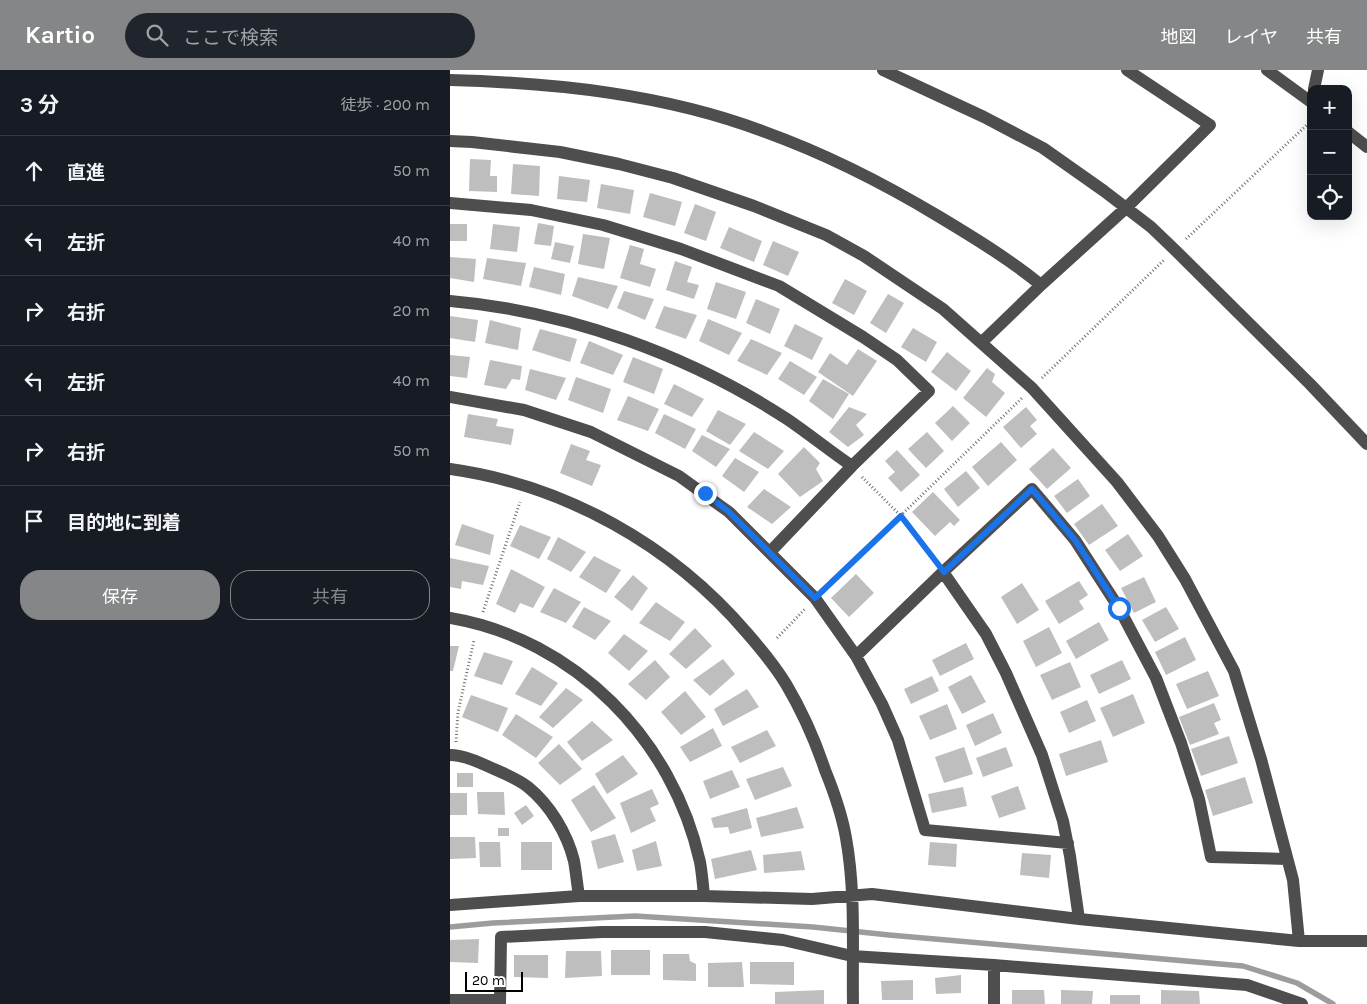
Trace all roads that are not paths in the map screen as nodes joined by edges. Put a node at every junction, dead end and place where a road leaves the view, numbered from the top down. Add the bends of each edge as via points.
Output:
1 (884, 70) edge
2 (1127, 70) edge
3 (1267, 70) edge
4 (1318, 70) edge
5 (450, 80) edge
6 (1315, 85) edge
7 (1307, 99) edge
8 (1352, 135) edge
9 (450, 141) edge
10 (1367, 147) edge
11 (450, 203) edge
12 (1126, 208) junction
13 (1042, 285) junction
14 (450, 301) edge
15 (982, 342) junction
16 (450, 397) edge
17 (1367, 444) edge
18 (852, 466) junction
19 (450, 469) edge
20 (770, 552) junction
21 (944, 572) junction
22 (450, 618) edge
23 (856, 656) junction
24 (450, 755) edge
25 (1068, 843) junction
26 (1287, 859) junction
27 (852, 895) junction
28 (579, 896) junction
29 (704, 896) junction
30 (450, 904) edge
31 (1079, 919) junction
32 (1299, 940) junction
33 (1367, 941) edge
34 (852, 956) junction
35 (994, 965) junction
36 (450, 1000) edge
37 (500, 1002) edge
38 (853, 1004) edge
39 (994, 1004) edge
40 (1302, 1004) edge

1 - 12 street via 1043,148
2 - 12 street via 1210,125
3 - 7 street
4 - 6 street
5 - 13 street via 580,88 701,112 764,131 839,162 892,189
8 - 10 street
9 - 15 street via 560,152 619,164 673,178 754,206 826,235 864,256 943,309
11 - 18 street via 531,210 602,225 682,249 779,286 863,337 897,360 929,391
12 - 13 street
12 - 17 street via 1175,250
13 - 15 street
14 - 18 street via 530,312 674,359 742,392
15 - 26 street via 1032,388 1117,482 1158,536 1185,579 1234,671
16 - 20 street via 524,410 559,420 633,452 705,493
18 - 20 street
19 - 27 street via 482,474 541,491 591,512 670,559 731,614 786,683 808,728 836,799 846,839
20 - 23 street via 815,598
21 - 23 street
21 - 25 street via 986,634 1006,673 1042,755
21 - 26 street via 1032,489 1075,540 1119,608 1156,678 1196,790 1211,857
22 - 29 street via 503,633 557,658 620,710 654,753 684,809 700,864
23 - 25 street via 898,740 925,830
24 - 28 street via 483,763 509,776 528,787 542,801 566,838 574,861
25 - 31 street
26 - 32 street via 1293,880
27 - 29 street via 812,900
27 - 31 street via 872,894
27 - 34 street
28 - 29 street
28 - 30 street
31 - 32 street
32 - 33 street
34 - 35 street
34 - 37 street via 783,940 705,932 602,932 501,937
34 - 38 street
35 - 39 street
35 - 40 street via 1247,986
36 - 37 street

